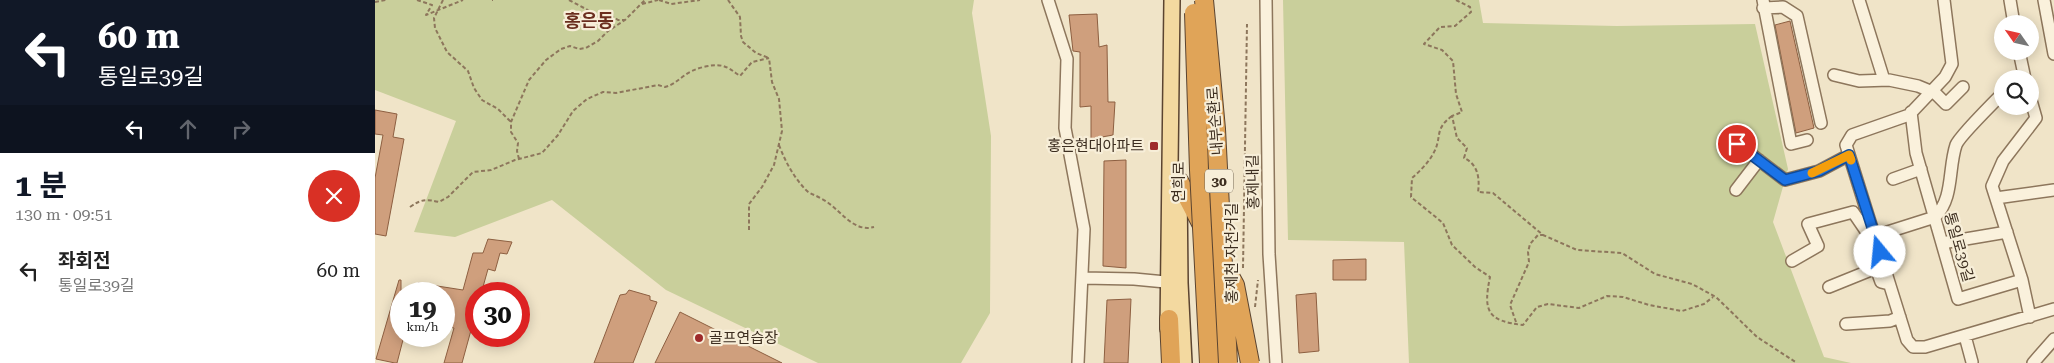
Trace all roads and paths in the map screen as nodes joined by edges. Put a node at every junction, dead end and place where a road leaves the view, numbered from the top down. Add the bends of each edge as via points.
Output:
1 (386, 0) edge
2 (417, 0) edge
3 (443, 0) edge
4 (463, 0) edge
5 (569, 0) edge
6 (645, 0) edge
7 (658, 0) edge
8 (700, 0) edge
9 (728, 0) edge
10 (1048, 0) edge
11 (1172, 0) edge
12 (1179, 0) edge
13 (1194, 0) edge
14 (1204, 0) edge
15 (1266, 0) edge
16 (1457, 0) edge
17 (1859, 0) edge
18 (1944, 0) edge
19 (2010, 0) edge
20 (2044, 0) edge
21 (375, 2) edge
22 (643, 4) junction
23 (1763, 4) edge
24 (438, 11) junction
25 (2050, 13) edge
26 (2012, 15) edge
27 (625, 20) junction
28 (1247, 24) dead end
29 (2054, 54) edge
30 (769, 58) junction
31 (1834, 75) dead end
32 (1884, 80) junction
33 (1963, 87) dead end
34 (1930, 90) junction
35 (1994, 103) edge
36 (1911, 112) junction
37 (2035, 115) edge
38 (1452, 116) junction
39 (511, 122) junction
40 (1821, 123) dead end
41 (1726, 135) dead end
42 (1807, 140) dead end
43 (779, 145) junction
44 (1849, 155) junction
45 (519, 159) junction
46 (1759, 160) junction
47 (1921, 169) junction
48 (1893, 179) dead end
49 (1179, 181) junction
50 (1736, 190) dead end
51 (2054, 190) edge
52 (1996, 198) junction
53 (410, 207) dead end
54 (1935, 217) junction
55 (874, 227) dead end
56 (749, 230) dead end
57 (2007, 232) junction
58 (1543, 235) junction
59 (1875, 236) junction
60 (1942, 243) junction
61 (1792, 261) dead end
62 (1243, 274) dead end
63 (1083, 278) junction
64 (2022, 280) junction
65 (1173, 282) junction
66 (1889, 284) junction
67 (1829, 287) dead end
68 (1715, 297) junction
69 (2054, 309) edge
70 (1900, 317) junction
71 (2030, 317) junction
72 (1169, 320) junction
73 (1516, 323) junction
74 (1846, 324) dead end
75 (1965, 336) junction
76 (2054, 339) edge
77 (1972, 362) edge
78 (1078, 363) edge
79 (1165, 363) edge
80 (1171, 363) edge
81 (1184, 363) edge
82 (1209, 363) edge
83 (1228, 363) edge
84 (1249, 363) edge
85 (1276, 363) edge
86 (1797, 363) edge
87 (2033, 363) edge

1 - 21 path
2 - 24 path via 432,6 426,15
3 - 24 path
4 - 24 path
5 - 27 path via 599,16 610,15
6 - 22 path
7 - 8 path via 671,4
7 - 22 path
9 - 30 path via 740,17 743,42 756,53
10 - 63 street via 1067,60 1065,128 1084,229
11 - 65 main road
12 - 49 main road, 연희로
13 - 82 highway, 내부순환로 / 30, bridge
14 - 83 highway, 내부순환로 / 30, bridge via 1216,129
15 - 85 street, 홍제내길 via 1269,254
16 - 38 path via 1470,7 1471,12 1455,26 1440,27 1424,44 1442,50 1453,61 1456,94 1462,112
17 - 32 street
18 - 34 street via 1952,64
19 - 26 street
20 - 25 street
22 - 27 path
23 - 40 street via 1783,7 1797,16
23 - 42 street via 1791,144
24 - 39 path via 434,18 435,28 447,52 468,72 482,100
25 - 29 street
27 - 39 path via 586,48 570,46 546,60 529,80
28 - 62 path, 홍제천 자전거길
30 - 43 path via 772,82 779,99 782,131
30 - 45 path via 752,62 740,76 721,65 693,70 665,88 658,84 603,92 587,99 573,111 542,153
31 - 32 street via 1859,81
32 - 34 street
33 - 34 street via 1946,104
34 - 36 street
35 - 54 street via 1957,143 1950,188
36 - 44 street via 1852,135 1846,145
36 - 47 street, 통일로39길
37 - 52 street via 2003,161 1993,186
38 - 58 path via 1457,138 1467,148 1464,158 1469,160 1480,179 1478,192 1493,193
38 - 73 path via 1437,133 1439,141 1433,154 1411,178 1411,197 1443,223 1452,245 1490,277 1485,297 1489,312
39 - 45 path
41 - 46 street
43 - 55 path via 785,161 805,190 822,199 854,225 865,229
43 - 56 path via 774,165 749,204
44 - 46 street via 1819,171 1785,180
44 - 59 street
45 - 53 path via 491,170 473,172 439,202 425,199
46 - 50 street
47 - 48 street
47 - 54 street, 통일로39길
49 - 65 main road, 연희로
49 - 84 highway, bridge via 1235,284
51 - 52 street
52 - 57 street
54 - 59 street
54 - 60 street, 통일로39길
57 - 60 street
57 - 64 street
58 - 68 path via 1577,250 1622,253 1655,274 1692,284
58 - 73 path via 1538,235 1530,244 1527,252 1529,262 1510,306
59 - 61 street via 1868,234 1853,212 1809,224 1818,246
59 - 66 street
60 - 64 street, 통일로39길 via 1958,299
63 - 65 street
63 - 78 street
64 - 71 street
65 - 72 main road
65 - 81 main road, 연희로
66 - 67 street via 1881,282 1876,268
66 - 70 street
68 - 73 path via 1683,311 1607,296 1579,308 1548,304 1537,307 1523,325
68 - 86 path via 1757,337
69 - 71 street
70 - 74 street via 1890,321
70 - 75 street via 1907,340 1913,347
71 - 75 street
72 - 79 main road
72 - 80 highway
75 - 77 street
76 - 87 street

